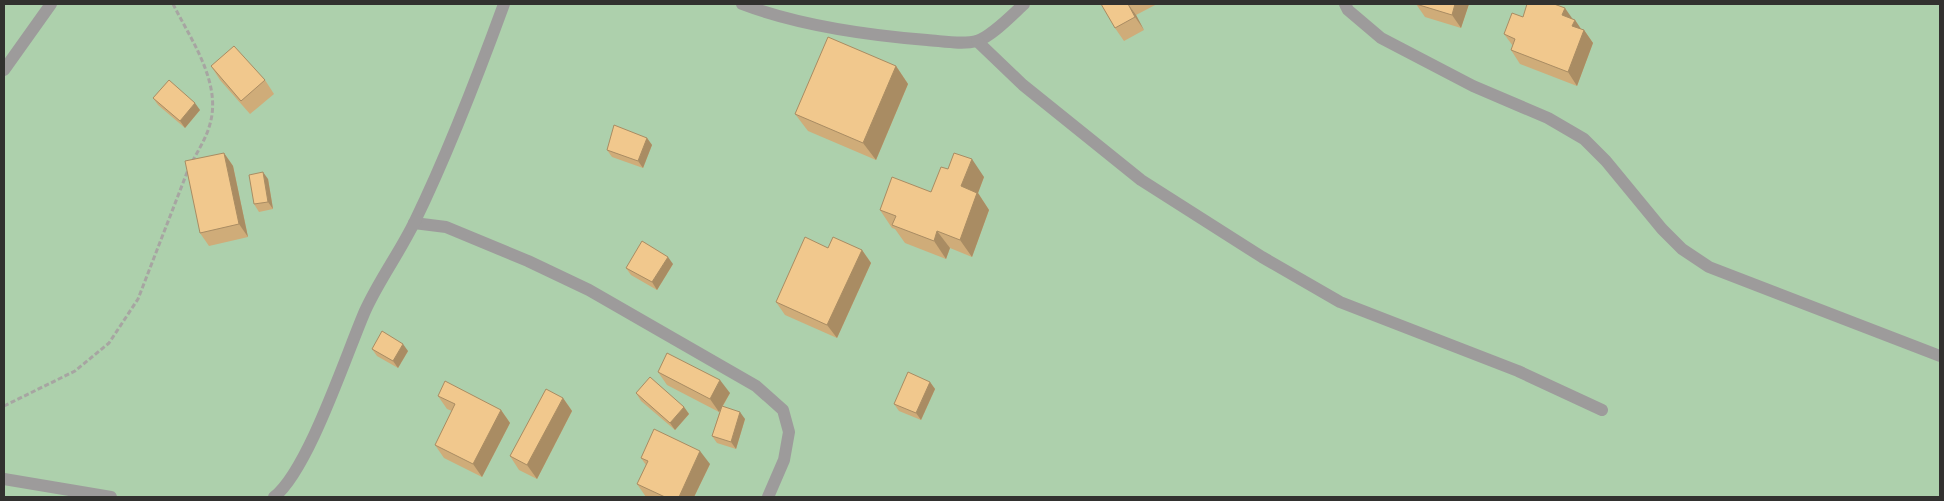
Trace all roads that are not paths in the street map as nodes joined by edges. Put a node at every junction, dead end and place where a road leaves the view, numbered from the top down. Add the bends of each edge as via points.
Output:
1 (51, 4) edge
2 (504, 4) edge
3 (742, 4) edge
4 (1024, 4) edge
5 (1344, 4) edge
6 (977, 41) junction
7 (4, 70) edge
8 (414, 224) junction
9 (1940, 356) edge
10 (1602, 410) dead end
11 (4, 479) edge
12 (111, 497) edge
13 (274, 497) edge
14 (768, 497) edge

1 - 7 street
2 - 8 street via 446,155
3 - 6 street via 811,24 900,38
4 - 6 street
5 - 9 street via 1381,38 1473,86 1548,118 1584,140 1606,160 1662,229 1682,249 1709,267
6 - 10 street via 1023,85 1141,180 1262,257 1340,302 1518,371
8 - 13 street via 366,309 298,467
8 - 14 street via 446,227 528,261 589,290 756,386 783,410 790,432 784,460
11 - 12 street

